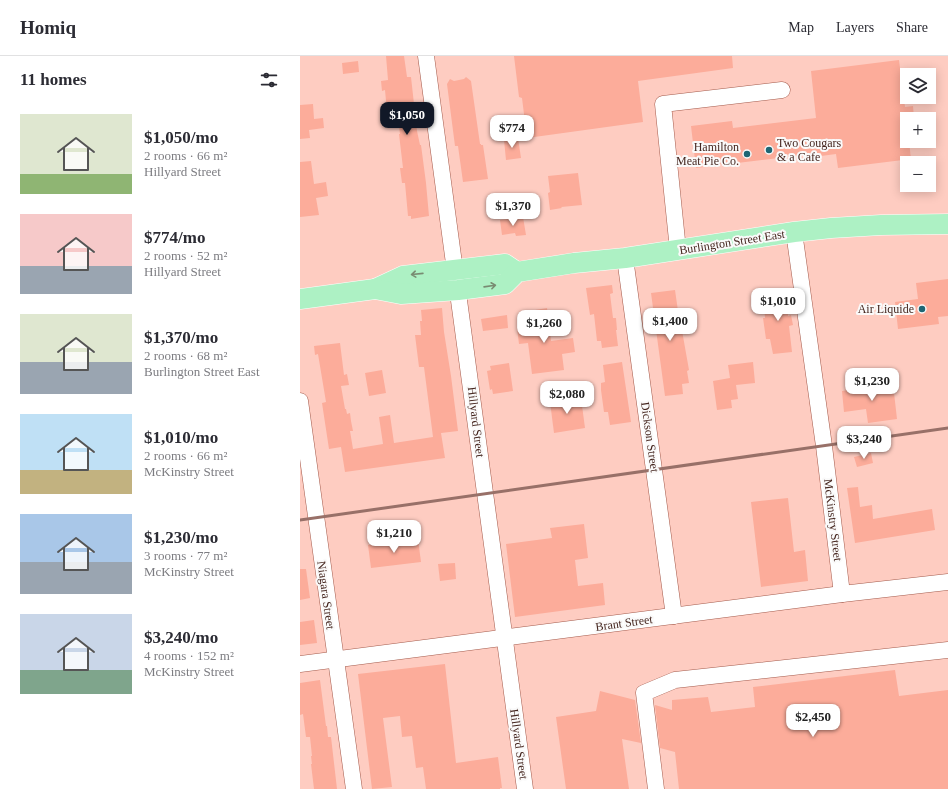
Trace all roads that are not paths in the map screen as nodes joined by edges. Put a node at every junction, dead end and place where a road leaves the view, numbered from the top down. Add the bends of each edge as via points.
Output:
1 (426, 56) edge
2 (782, 90) dead end
3 (948, 224) edge
4 (794, 232) junction
5 (678, 250) junction
6 (625, 258) junction
7 (456, 270) junction
8 (517, 272) junction
9 (375, 289) junction
10 (458, 290) junction
11 (300, 299) edge
12 (300, 402) edge
13 (948, 582) edge
14 (842, 594) junction
15 (674, 616) junction
16 (505, 638) junction
17 (948, 650) edge
18 (335, 660) junction
19 (300, 664) edge
20 (354, 789) edge
21 (525, 789) edge
22 (656, 789) edge

1 - 7 street, Hillyard Street
2 - 5 street via 663,104
3 - 4 main road, Burlington Street East via 881,225
4 - 5 main road, Burlington Street East
4 - 14 street, McKinstry Street
5 - 6 main road, Burlington Street East
6 - 8 main road, Burlington Street East
6 - 15 street, Dickson Street
7 - 8 main road via 505,264
7 -> 9 main road via 403,276
7 - 10 street, Hillyard Street
10 -> 8 main road via 505,284
9 - 10 main road via 401,294
9 - 11 main road
10 - 16 street, Hillyard Street
12 - 18 street, Niagara Street
13 - 14 street, Brant Street
14 - 15 street, Brant Street
15 - 16 street, Brant Street
16 - 18 street, Brant Street
16 - 21 street, Hillyard Street
17 - 22 street via 675,680 644,693
18 - 19 street, Brant Street
18 - 20 street, Niagara Street

